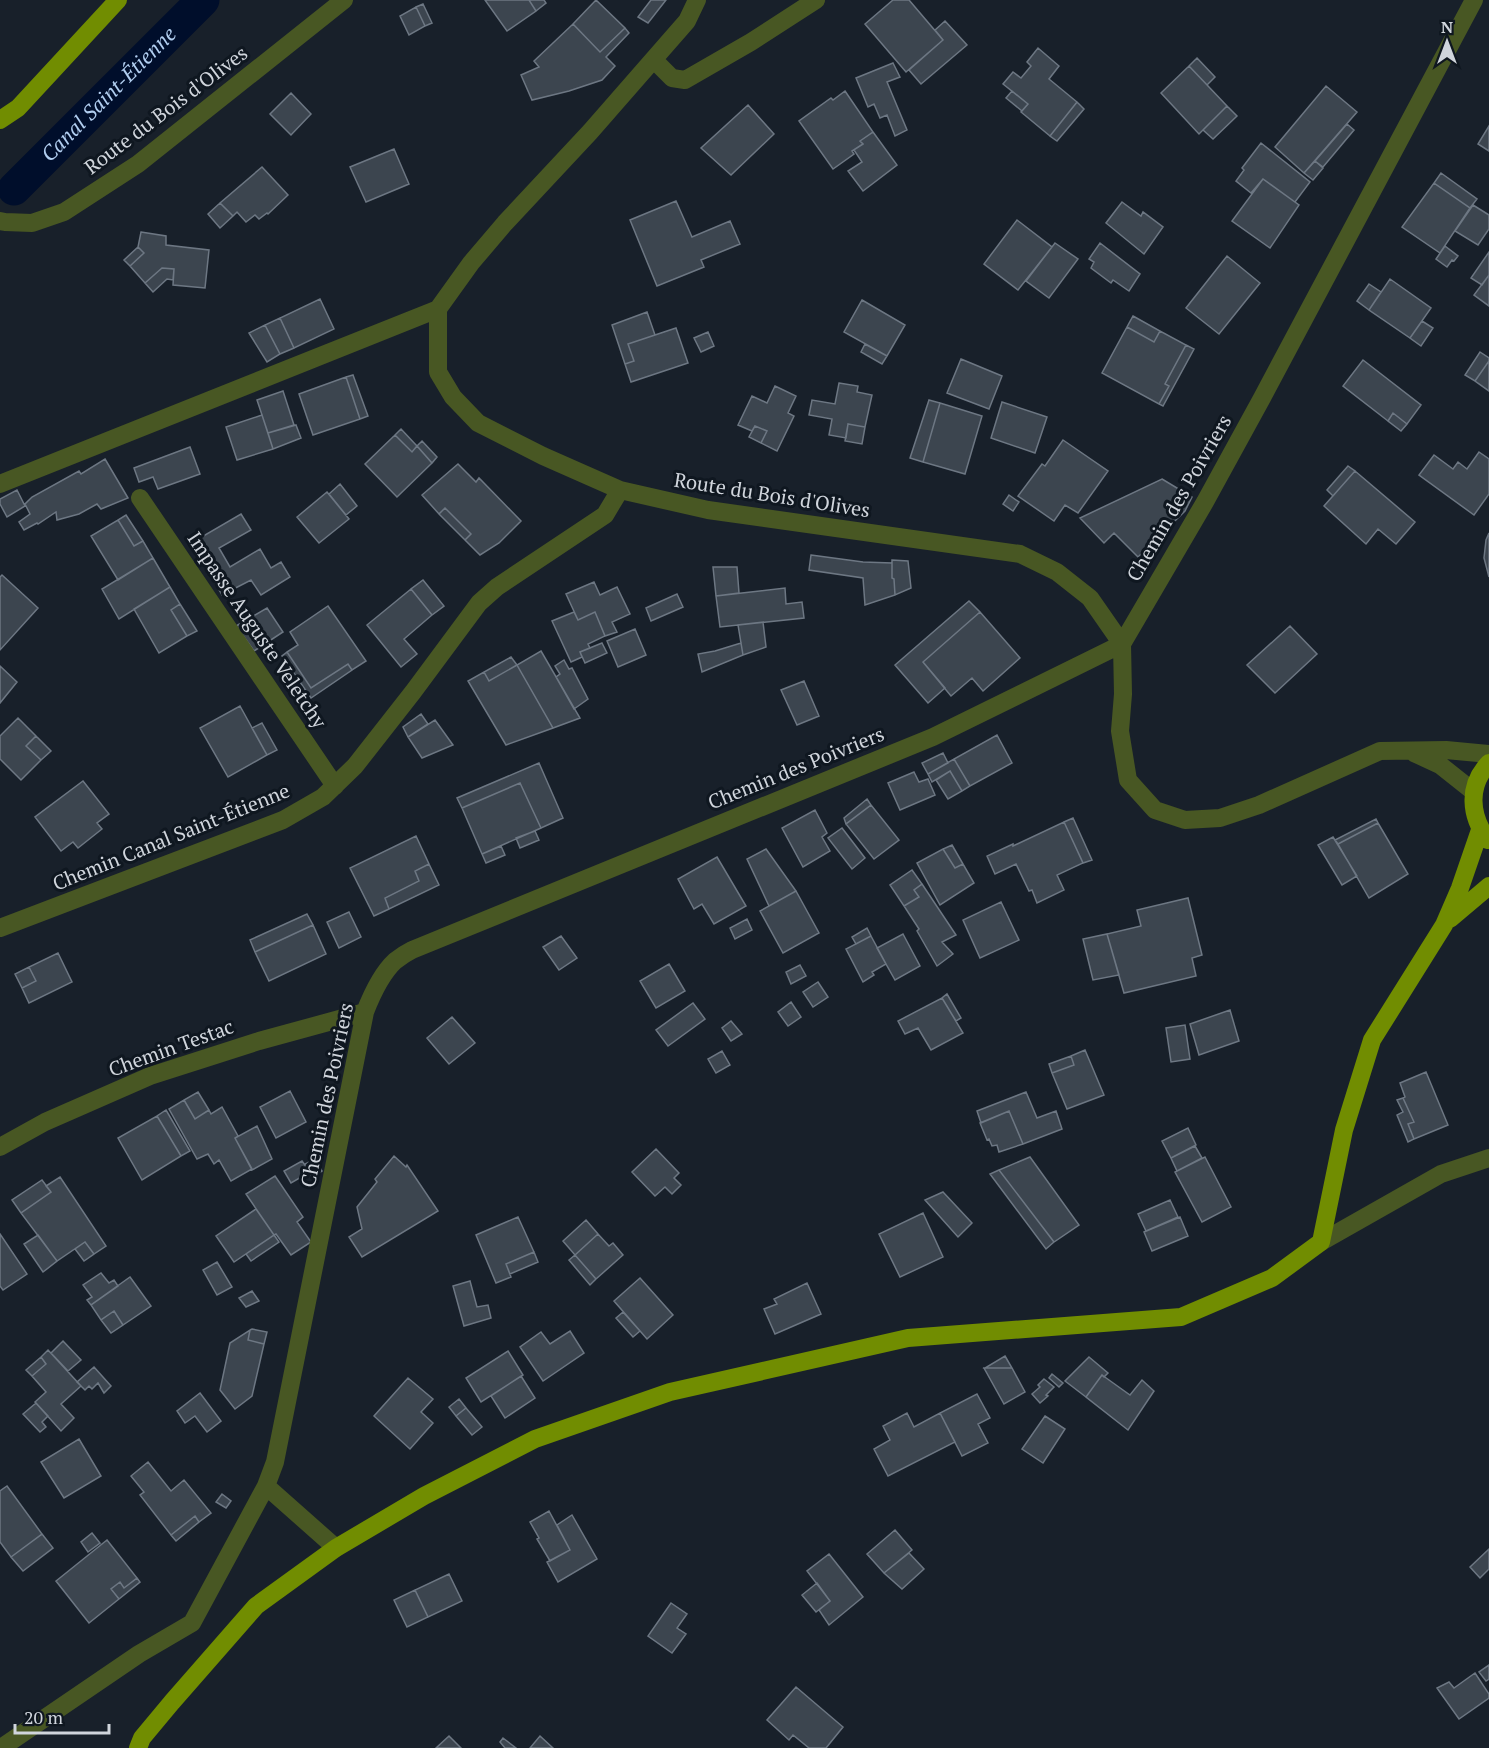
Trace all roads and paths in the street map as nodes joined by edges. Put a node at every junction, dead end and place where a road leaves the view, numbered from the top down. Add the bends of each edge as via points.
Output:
1 (118, 0) edge
2 (344, 0) edge
3 (697, 0) edge
4 (816, 0) edge
5 (1474, 0) edge
6 (654, 60) junction
7 (0, 120) edge
8 (0, 221) edge
9 (438, 309) junction
10 (0, 484) edge
11 (620, 490) junction
12 (140, 498) dead end
13 (1122, 644) junction
14 (1409, 751) junction
15 (1489, 754) edge
16 (1489, 763) edge
17 (335, 786) junction
18 (1474, 792) junction
19 (1485, 836) edge
20 (1489, 885) edge
21 (1444, 925) junction
22 (0, 928) edge
23 (365, 1012) junction
24 (0, 1147) edge
25 (1489, 1158) edge
26 (1320, 1242) junction
27 (266, 1486) junction
28 (336, 1548) junction
29 (1, 1748) edge
30 (138, 1748) edge

1 - 7 main road via 18,108
2 - 8 street, Route du Bois d'Olives via 138,164 64,212 32,223
3 - 6 street via 687,21
4 - 6 street via 685,81 672,78
5 - 13 street, Chemin des Poivriers via 1262,398
6 - 9 street via 505,223
9 - 10 street
9 - 11 street, Route du Bois d'Olives via 438,372 453,397 478,423
11 - 13 street, Route du Bois d'Olives via 708,510 1020,554 1057,572 1090,598
11 - 17 street, Chemin Canal Saint-Étienne via 605,515 479,603 355,766
12 - 17 street, Impasse Auguste Veletchy
13 - 14 street via 1120,731 1128,780 1155,810 1185,820 1220,818 1259,805 1380,751
13 - 23 street, Chemin des Poivriers via 933,736 412,950 394,962 382,977
14 - 15 street
14 - 18 street via 1440,765
16 - 18 main road
17 - 22 street, Chemin Canal Saint-Étienne via 283,820
18 - 19 main road via 1475,818
19 - 21 main road
20 - 21 main road
21 - 26 main road via 1372,1040 1344,1130
23 - 24 street, Chemin Testac via 150,1076 45,1122
23 - 27 street, Chemin des Poivriers via 275,1462
25 - 26 street via 1441,1174
26 - 28 main road via 1272,1278 1181,1317 908,1338 670,1392 535,1439 424,1496
27 - 28 street
27 - 29 street, Chemin des Poivriers via 192,1623 138,1654
28 - 30 main road via 256,1606 142,1738

